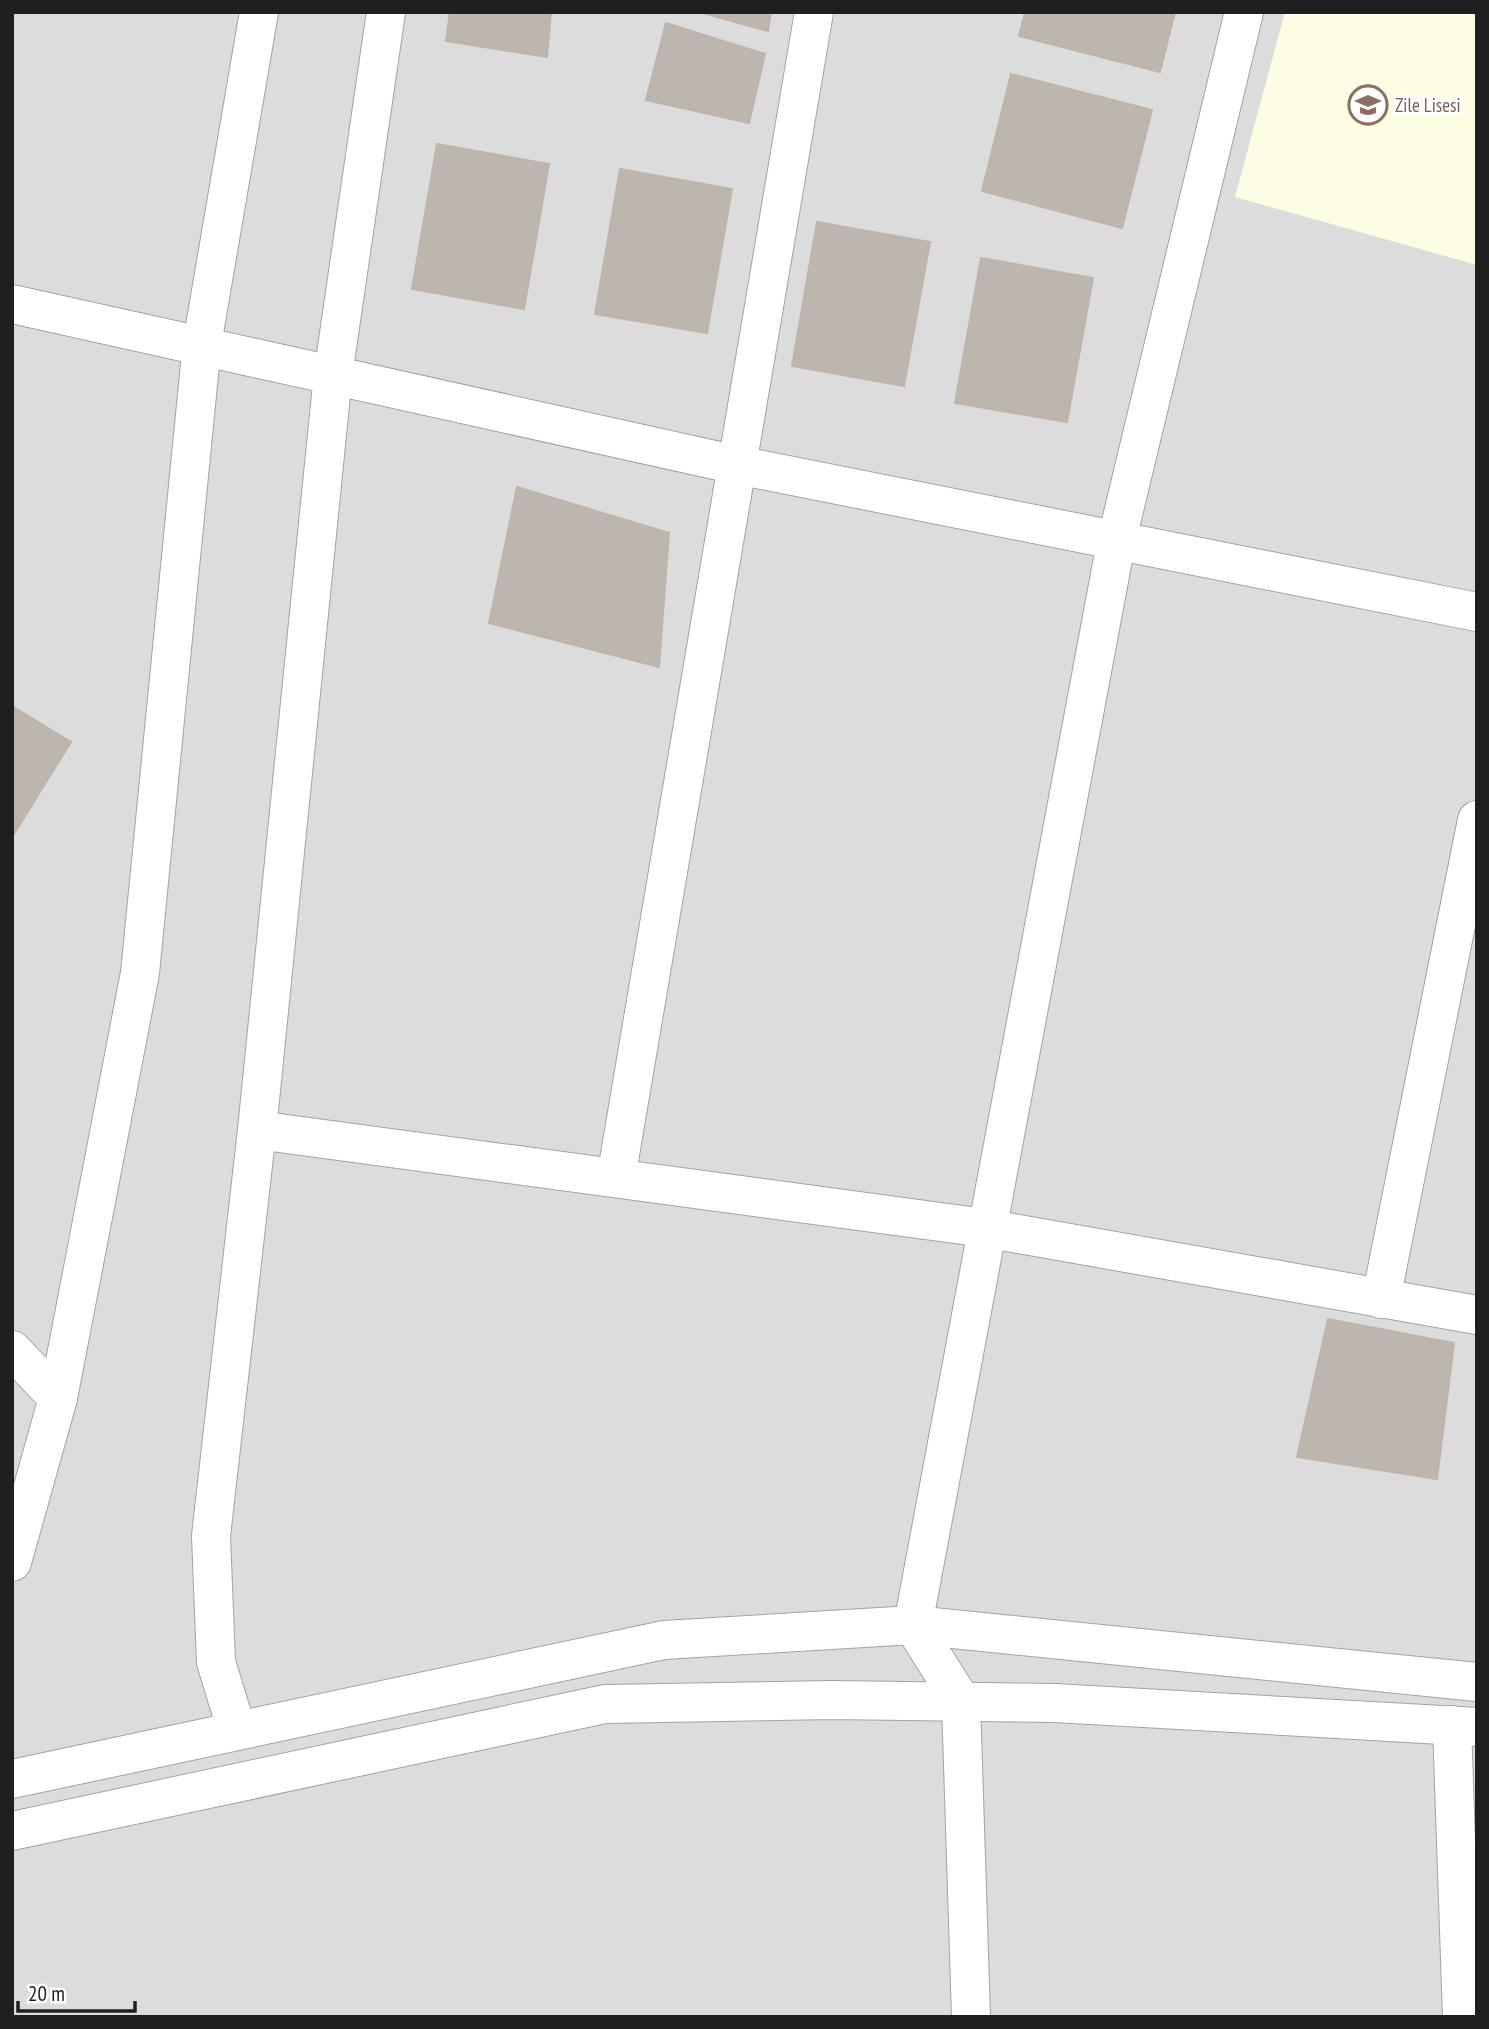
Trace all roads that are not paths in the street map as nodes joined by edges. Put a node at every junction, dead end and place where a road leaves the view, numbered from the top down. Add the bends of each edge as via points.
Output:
1 (259, 12) edge
2 (386, 12) edge
3 (814, 12) edge
4 (1244, 12) edge
5 (12, 304) edge
6 (202, 344) junction
7 (333, 375) junction
8 (737, 465) junction
9 (1116, 543) junction
10 (1477, 612) edge
11 (1477, 820) edge
12 (257, 1130) junction
13 (615, 1178) junction
14 (985, 1228) junction
15 (1381, 1299) junction
16 (1477, 1315) edge
17 (12, 1350) edge
18 (58, 1398) junction
19 (12, 1563) edge
20 (913, 1625) junction
21 (1477, 1682) edge
22 (961, 1701) junction
23 (1465, 1726) edge
24 (237, 1731) junction
25 (12, 1779) edge
26 (12, 1831) edge
27 (971, 2017) edge
28 (1462, 2017) edge

1 - 6 street
2 - 7 street
3 - 8 street
4 - 9 street
5 - 6 street
6 - 7 street
6 - 18 street via 140,973
7 - 8 street
7 - 12 street
8 - 9 street
8 - 13 street
9 - 10 street
9 - 14 street
11 - 15 street
12 - 13 street
12 - 24 street via 211,1536 216,1662
13 - 14 street
14 - 15 street
14 - 20 street
15 - 16 street
17 - 18 street
18 - 19 street
20 - 21 street
20 - 22 street
20 - 24 street via 664,1640
22 - 23 street
22 - 26 street via 605,1704
22 - 27 street
23 - 28 street
24 - 25 street

